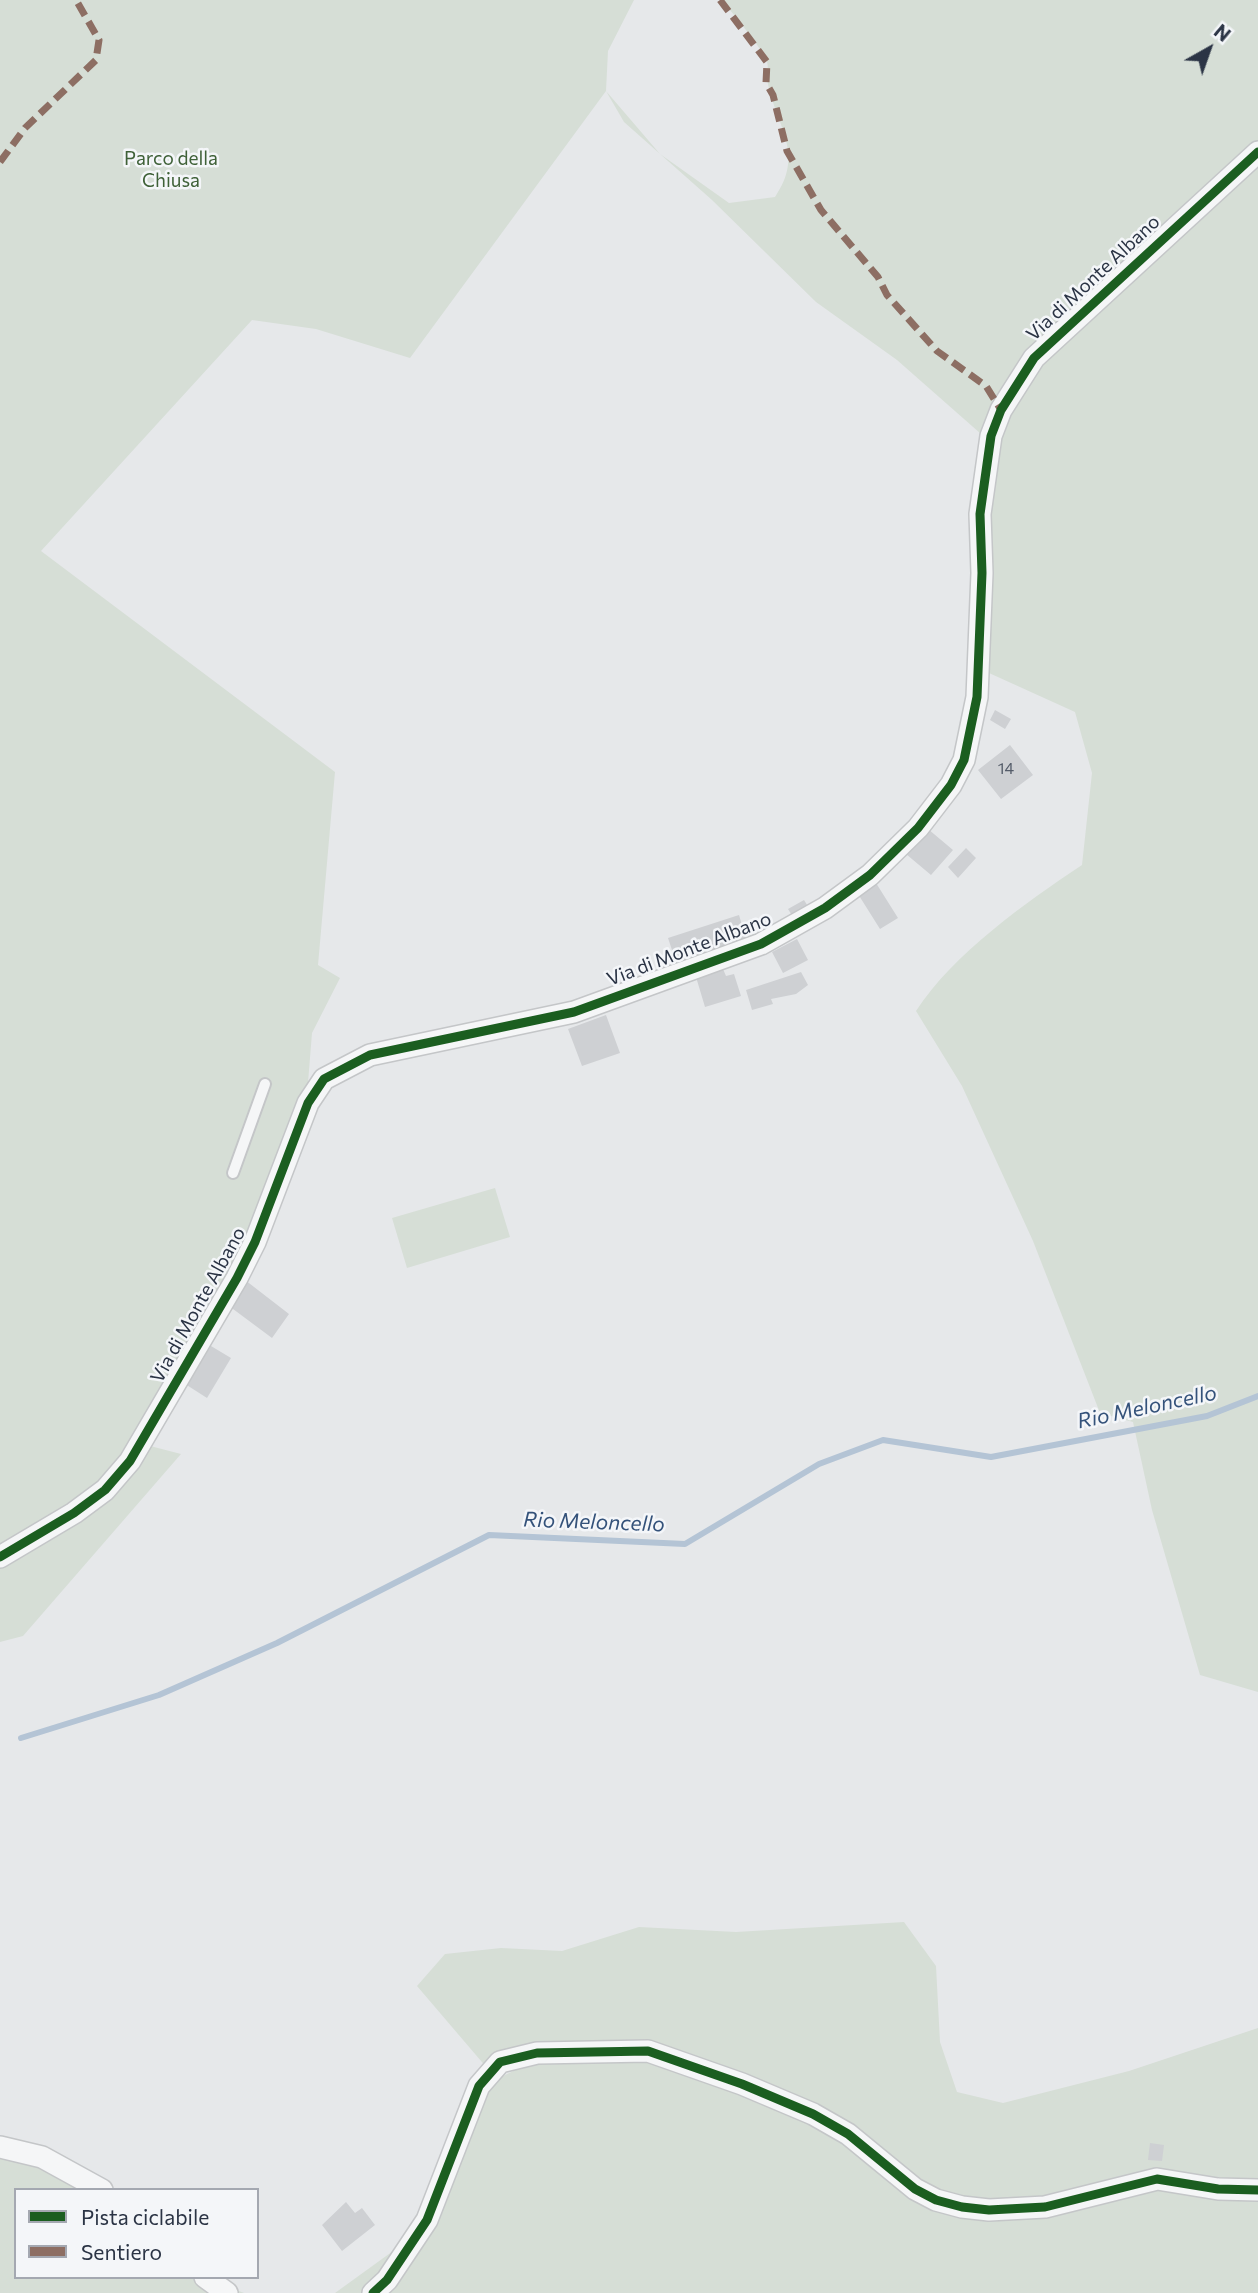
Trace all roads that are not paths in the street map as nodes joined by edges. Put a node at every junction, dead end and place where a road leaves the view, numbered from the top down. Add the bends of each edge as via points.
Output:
1 (1258, 152) edge
2 (265, 1084) dead end
3 (233, 1173) dead end
4 (0, 1557) edge
5 (0, 2147) edge
6 (98, 2188) edge
7 (1258, 2190) edge
8 (208, 2279) edge
9 (227, 2293) edge
10 (373, 2293) edge

1 - 4 street, Via di Monte Albano via 1034,358 1001,410 991,436 984,480 977,697 964,761 951,785 891,856 824,908 761,944 574,1012 370,1055 324,1079 312,1097 237,1278 130,1461 95,1497
2 - 3 lane
5 - 6 street via 42,2157
7 - 10 street via 1157,2179 1045,2207 962,2207 915,2189 848,2134 813,2114 742,2084 648,2051 537,2053 500,2062 479,2086 427,2220 387,2280
8 - 9 street

